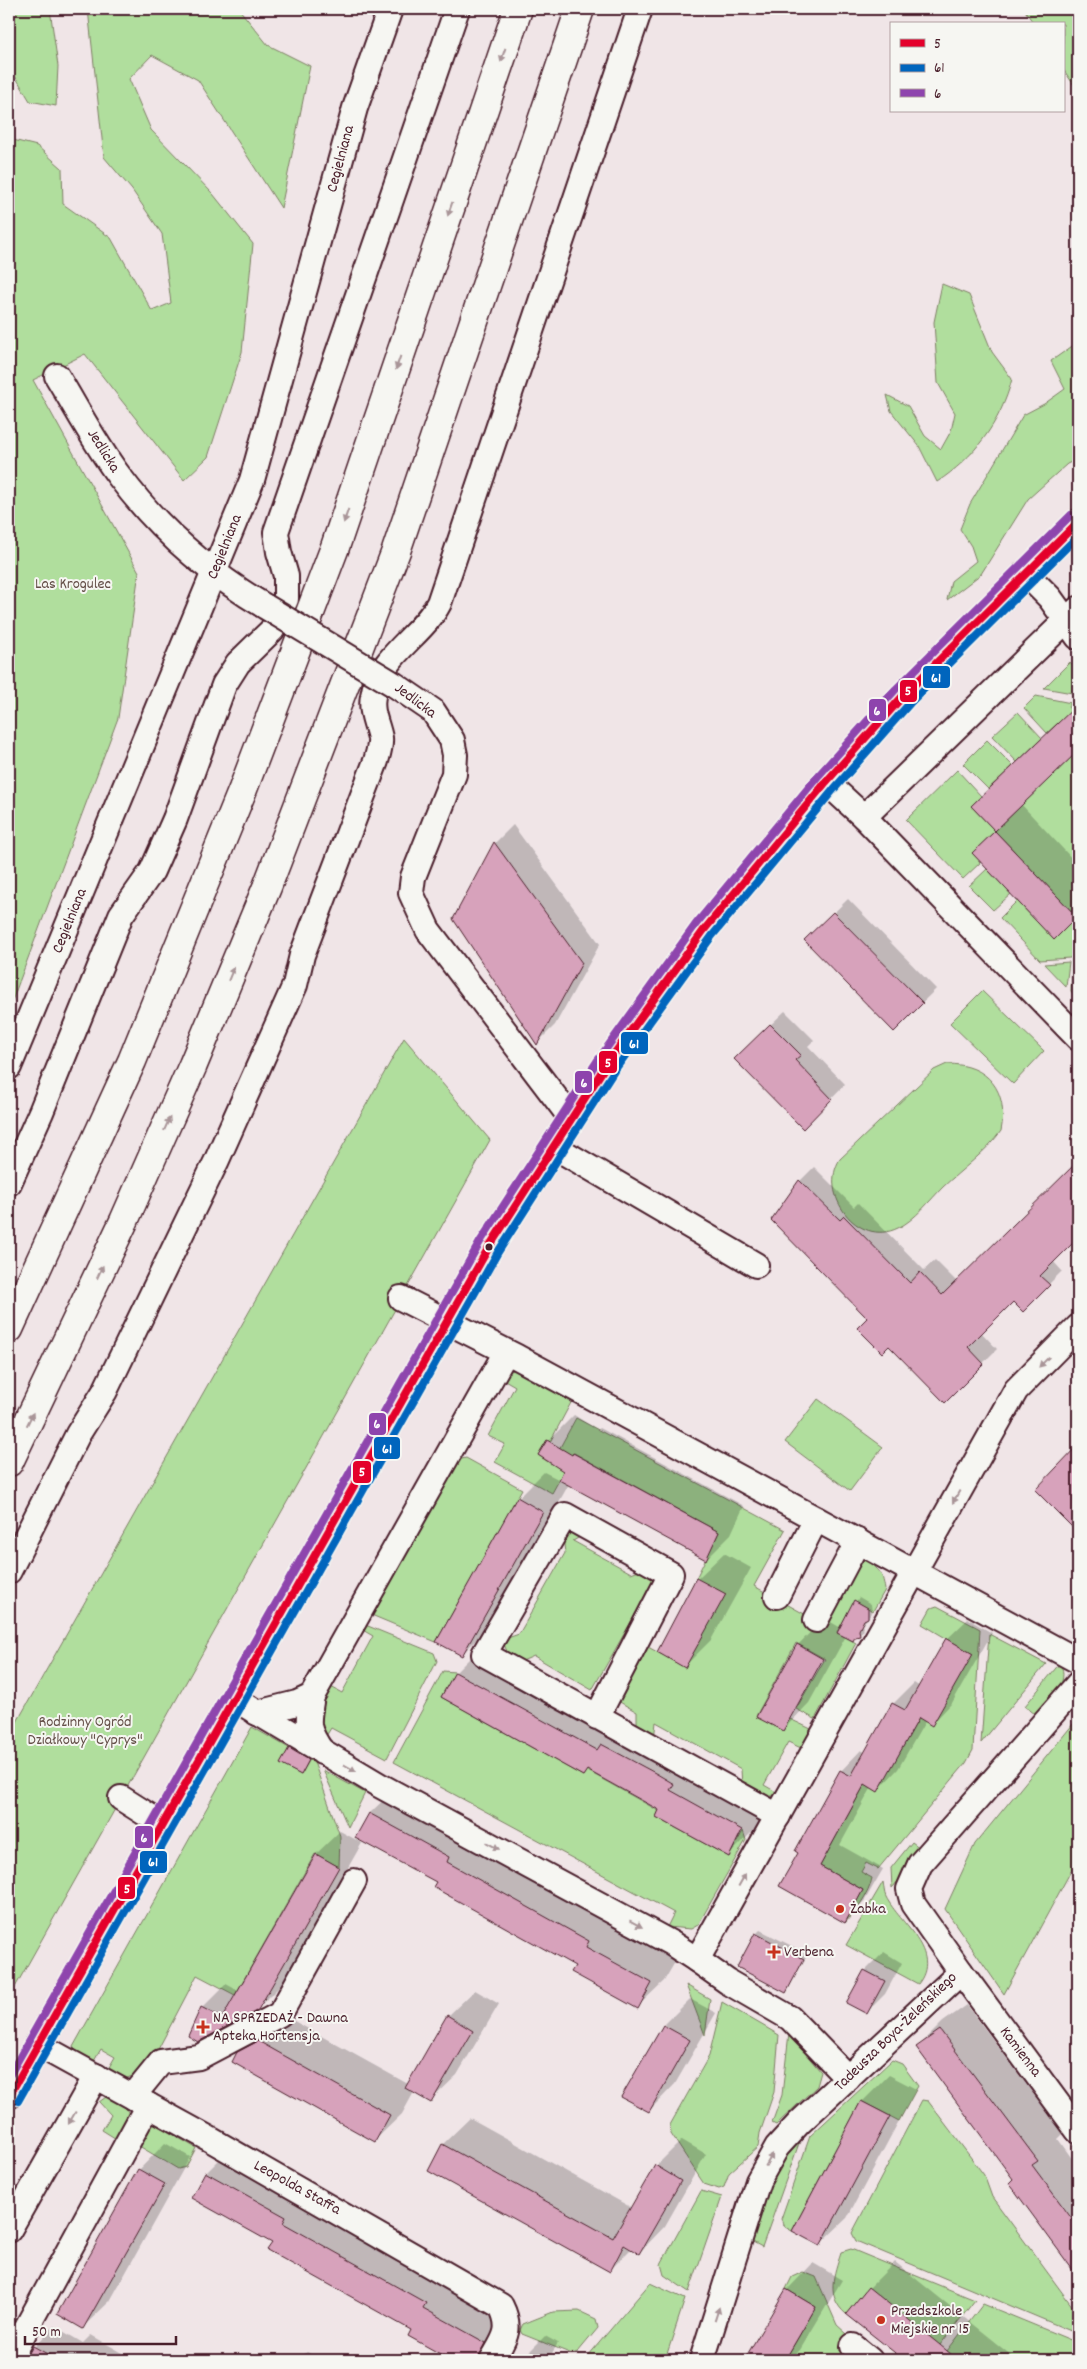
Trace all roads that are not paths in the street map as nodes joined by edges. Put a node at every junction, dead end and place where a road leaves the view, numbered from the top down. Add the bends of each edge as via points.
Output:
1 (390, 9) edge
2 (457, 9) edge
3 (518, 9) edge
4 (580, 9) edge
5 (640, 9) edge
6 (57, 376) dead end
7 (1078, 522) edge
8 (214, 572) junction
9 (1025, 573) junction
10 (1074, 623) edge
11 (826, 782) junction
12 (864, 817) junction
13 (1078, 1038) edge
14 (9, 1067) edge
15 (571, 1118) junction
16 (553, 1146) junction
17 (9, 1183) edge
18 (756, 1265) dead end
19 (401, 1298) dead end
20 (446, 1323) junction
21 (1078, 1327) edge
22 (9, 1328) edge
23 (506, 1352) junction
24 (9, 1462) edge
25 (816, 1519) junction
26 (858, 1542) junction
27 (9, 1571) edge
28 (914, 1572) junction
29 (777, 1596) dead end
30 (816, 1620) dead end
31 (1078, 1661) edge
32 (1078, 1684) edge
33 (312, 1696) junction
34 (233, 1698) junction
35 (257, 1712) junction
36 (597, 1717) junction
37 (322, 1752) junction
38 (121, 1798) dead end
39 (778, 1816) junction
40 (162, 1824) junction
41 (354, 1881) dead end
42 (697, 1960) junction
43 (961, 1972) junction
44 (37, 2044) junction
45 (96, 2076) junction
46 (848, 2078) junction
47 (9, 2096) edge
48 (141, 2101) junction
49 (1078, 2131) edge
50 (9, 2230) edge
51 (707, 2358) edge
52 (10, 2360) edge
53 (492, 2360) edge

1 - 8 street, Cegielniana via 355,108 252,480
2 - 17 street via 276,532 286,576 286,598 272,630 238,663 224,685 175,819 152,871 121,915
3 -> 22 highway via 335,547 243,789 132,1061
24 -> 4 highway via 124,1221 267,887 396,551
5 - 27 street via 440,603 431,618 379,676 373,696 373,717 380,739 376,761 302,955 295,985 216,1162 113,1373 78,1434
6 - 8 street, Jedlicka via 123,481 182,548
7 - 9 street
8 - 14 street, Cegielniana
8 - 15 street, Jedlicka, bridge via 232,587 434,711 452,740 454,774 416,869 411,893 428,930
9 - 10 street
9 - 11 street via 903,696
10 - 12 street
11 - 12 street
11 - 15 street via 757,863 672,972
12 - 13 street
15 - 16 street
16 - 18 street
16 - 20 street via 489,1247
19 - 20 street
20 - 23 street
20 - 34 street
21 -> 28 street via 1016,1390
23 - 25 street
23 - 33 street
25 - 26 street
25 - 29 street
26 - 28 street
26 - 30 street
28 - 31 street
28 - 39 street
32 - 43 street, Tadeusza Boya-Żeleńskiego via 920,1864 909,1888 912,1904
33 - 35 street
33 - 37 street via 309,1732
34 - 35 street
34 - 40 street
35 - 37 street
36 - 36 street via 484,1654 566,1515 671,1574
36 - 39 street
37 -> 42 street via 671,1942
38 - 40 street
42 -> 39 street
40 - 44 street
41 - 48 street via 280,2014 199,2057 162,2062 138,2089
42 - 46 street via 790,2018
43 - 46 street, Tadeusza Boya-Żeleńskiego
43 - 49 street, Kamienna
44 - 45 street, Leopolda Staffa
44 - 47 street
45 - 48 street, Leopolda Staffa
45 -> 50 street
51 -> 46 street, Tadeusza Boya-Żeleńskiego via 765,2166 777,2147
48 - 52 street
48 - 53 street, Leopolda Staffa via 501,2306 508,2318 507,2333

